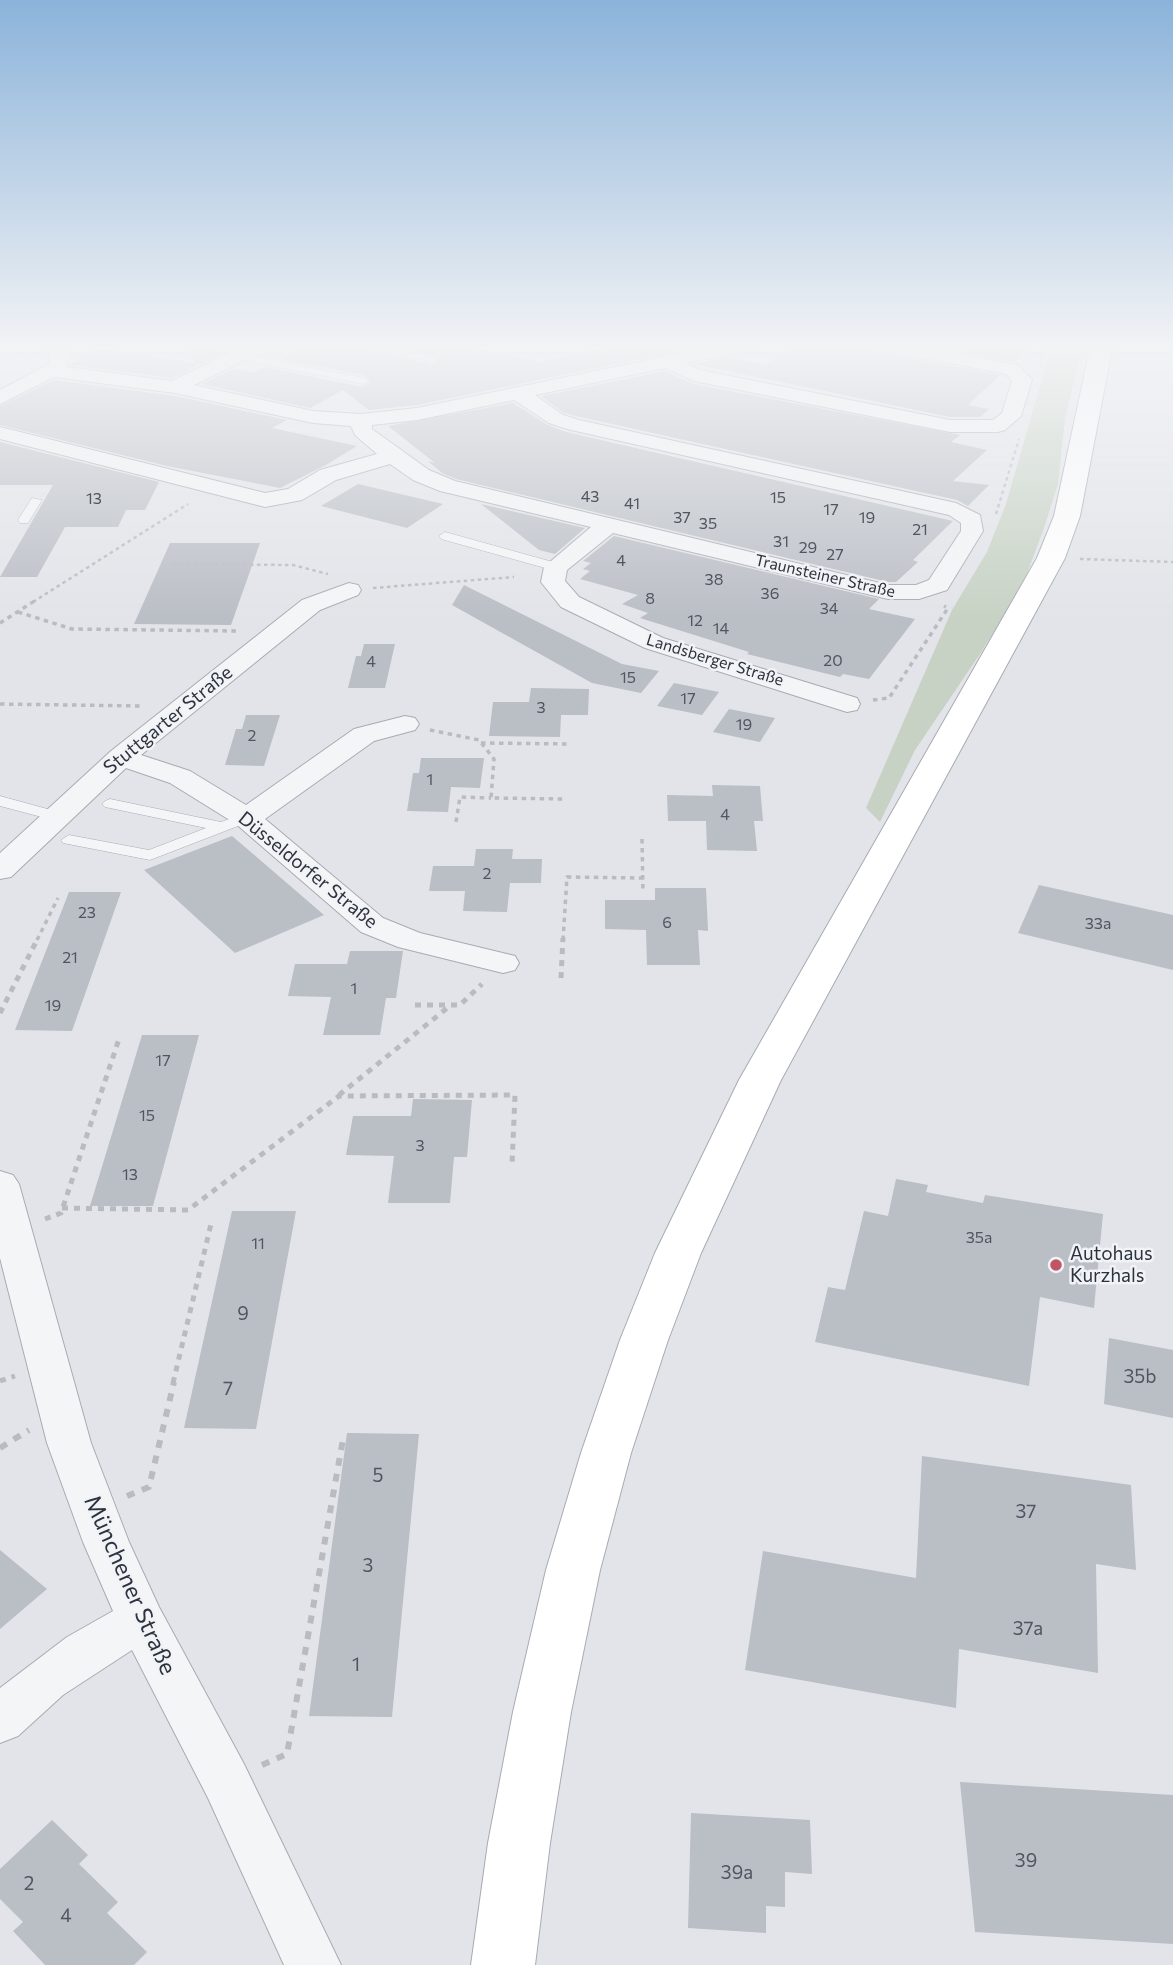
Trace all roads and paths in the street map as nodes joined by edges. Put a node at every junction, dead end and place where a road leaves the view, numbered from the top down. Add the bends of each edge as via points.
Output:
1 (10, 436) edge
2 (368, 436) edge
3 (622, 436) edge
4 (1015, 436) edge
5 (1083, 436) edge
6 (393, 456) junction
7 (212, 488) junction
8 (36, 499) dead end
9 (24, 520) dead end
10 (972, 520) junction
11 (608, 525) junction
12 (445, 536) dead end
13 (1051, 558) junction
14 (1173, 562) edge
15 (173, 564) dead end
16 (555, 571) junction
17 (349, 590) junction
18 (919, 592) junction
19 (18, 612) junction
20 (0, 623) edge
21 (276, 632) junction
22 (0, 704) edge
23 (847, 704) joint
24 (184, 706) junction
25 (405, 724) joint
26 (481, 743) junction
27 (570, 744) dead end
28 (121, 757) junction
29 (491, 798) junction
30 (566, 799) dead end
31 (2, 804) edge
32 (110, 804) dead end
33 (456, 822) dead end
34 (235, 823) junction
35 (63, 828) junction
36 (642, 839) dead end
37 (0, 870) edge
38 (643, 878) junction
39 (643, 892) dead end
40 (58, 898) dead end
41 (503, 963) joint
42 (561, 978) dead end
43 (415, 1005) dead end
44 (451, 1005) junction
45 (0, 1013) edge
46 (119, 1039) dead end
47 (339, 1096) junction
48 (512, 1165) dead end
49 (0, 1184) edge
50 (62, 1208) junction
51 (212, 1220) dead end
52 (15, 1230) junction
53 (16, 1436) dead end
54 (343, 1439) dead end
55 (0, 1448) edge
56 (95, 1511) junction
57 (141, 1620) junction
58 (0, 1720) edge
59 (226, 1781) junction
60 (313, 1965) edge
61 (503, 1965) edge

1 - 7 street
2 - 6 street, Traunsteiner Straße
3 - 10 street via 956,510
4 - 10 path via 1019,438 996,514
5 - 13 main road via 1067,516
6 - 7 street via 347,468 282,498 250,498
6 - 11 street, Traunsteiner Straße via 448,486
7 - 19 path
8 - 9 lane
10 - 18 street, Traunsteiner Straße via 972,531 939,585
11 - 16 street
11 - 18 street, Traunsteiner Straße via 888,592
12 - 16 lane
13 - 14 path
13 - 61 main road via 760,1080 673,1265 606,1453 573,1570 535,1752
15 - 17 path via 293,565 332,574
16 - 17 path
16 - 23 street, Landsberger Straße via 558,591 570,602 654,643
17 - 21 street, Stuttgarter Straße via 311,605
18 - 23 path via 948,608 889,698
19 - 20 path
19 - 21 path via 72,629
21 - 24 street, Stuttgarter Straße
22 - 24 path
24 - 28 street, Stuttgarter Straße
25 - 26 path
25 - 34 street via 364,735
26 - 27 path
26 - 29 path via 494,759
28 - 34 street, Düsseldorfer Straße via 180,777
28 - 35 street, Stuttgarter Straße
29 - 30 path
29 - 33 path via 460,797
31 - 35 lane
32 - 34 lane
34 - 35 lane via 150,855
34 - 41 street, Düsseldorfer Straße via 372,925 410,940
35 - 37 street, Stuttgarter Straße
36 - 38 path
38 - 39 path
38 - 42 path via 567,877
40 - 45 path
41 - 44 path via 460,1005
43 - 44 path
44 - 47 path
46 - 50 path
47 - 48 path via 515,1095
47 - 50 path via 188,1210
49 - 52 street, Münchener Straße
50 - 52 path via 61,1213
51 - 56 path via 149,1487
52 - 56 street, Münchener Straße via 69,1443
53 - 55 path
54 - 59 path via 287,1754
56 - 57 street, Münchener Straße
57 - 58 street via 84,1652
57 - 59 street, Münchener Straße
59 - 60 street, Münchener Straße

